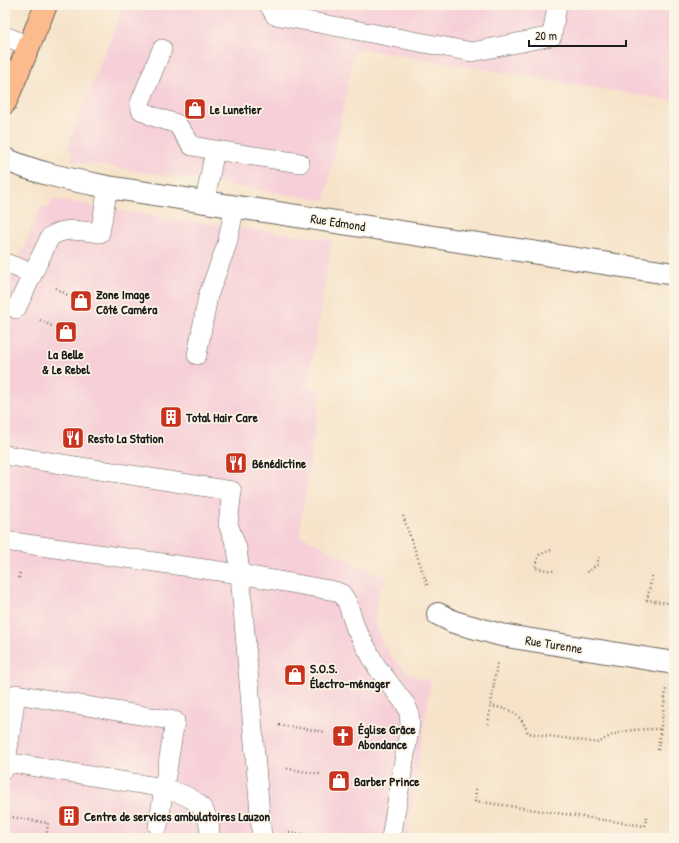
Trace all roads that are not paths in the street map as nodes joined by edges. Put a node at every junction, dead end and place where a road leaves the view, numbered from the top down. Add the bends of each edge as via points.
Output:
1 (46, 5) edge
2 (270, 5) edge
3 (557, 5) edge
4 (5, 36) edge
5 (29, 46) junction
6 (162, 49) dead end
7 (5, 102) edge
8 (215, 150) junction
9 (5, 159) edge
10 (300, 163) dead end
11 (108, 187) junction
12 (205, 201) junction
13 (235, 206) junction
14 (5, 263) edge
15 (32, 273) junction
16 (674, 274) edge
17 (16, 309) dead end
18 (197, 355) dead end
19 (5, 455) edge
20 (5, 541) edge
21 (240, 574) junction
22 (438, 614) road end
23 (672, 663) edge
24 (5, 765) edge
25 (164, 788) junction
26 (158, 826) dead end
27 (210, 838) edge
28 (262, 838) edge
29 (391, 838) edge

1 - 5 highway
2 - 3 lane via 274,15 472,52 552,36
4 - 5 lane
5 - 7 highway
6 - 8 lane via 140,103 141,110 177,124 192,146
8 - 10 lane
8 - 12 lane
9 - 11 street, Rue Edmond via 52,176
11 - 12 street, Rue Edmond
11 - 15 lane via 100,234 57,231 50,237
12 - 13 street, Rue Edmond
13 - 16 street, Rue Edmond
13 - 18 lane via 227,244 208,296
14 - 15 lane
15 - 17 lane
19 - 21 lane via 232,491 228,524 237,548
20 - 21 lane
21 - 28 lane
21 - 29 lane via 334,591 342,594 347,602 364,647 409,712 410,725
22 - 23 street, Rue Turenne via 454,622 501,635
24 - 25 lane
24 - 25 lane via 16,694 176,721
25 - 26 lane
25 - 27 lane via 187,795 202,808 208,819

